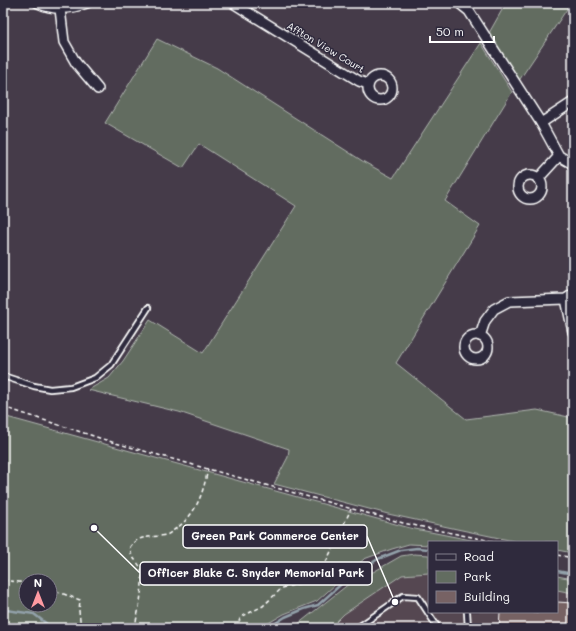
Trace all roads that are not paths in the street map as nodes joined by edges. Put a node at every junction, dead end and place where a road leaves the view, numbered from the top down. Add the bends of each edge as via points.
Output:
1 (38, 3) edge
2 (87, 3) edge
3 (233, 3) edge
4 (459, 3) edge
5 (60, 8) junction
6 (368, 84) dead end
7 (98, 89) dead end
8 (573, 102) edge
9 (542, 123) junction
10 (558, 156) junction
11 (573, 164) edge
12 (538, 179) dead end
13 (569, 297) edge
14 (148, 308) dead end
15 (573, 332) edge
16 (480, 336) dead end
17 (3, 376) edge
18 (428, 612) edge
19 (428, 613) edge
20 (467, 613) edge
21 (357, 628) edge
22 (438, 628) edge
23 (468, 628) edge

1 - 5 street
2 - 5 street via 73,8
3 - 6 street, Affton View Court
4 - 9 street via 469,11
5 - 7 street via 64,42 76,63
8 - 9 street
9 - 10 street
10 - 11 street
10 - 12 street
13 - 15 street
13 - 16 street via 509,301 494,309 485,321
14 - 17 lane via 111,364 95,378 71,387 50,389
18 - 21 lane via 418,597 404,596
19 - 22 lane
20 - 23 lane

